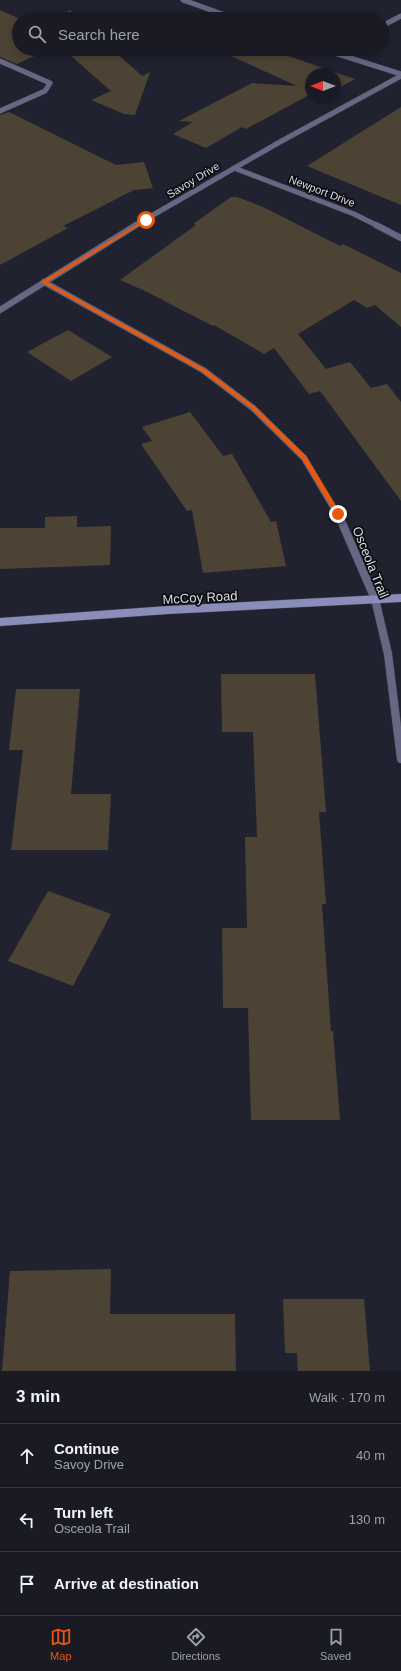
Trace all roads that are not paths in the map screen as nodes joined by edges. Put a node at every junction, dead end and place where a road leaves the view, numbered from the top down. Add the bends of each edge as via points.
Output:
1 (183, 0) edge
2 (216, 12) edge
3 (401, 16) edge
4 (389, 22) edge
5 (342, 56) edge
6 (0, 61) edge
7 (401, 75) edge
8 (0, 111) edge
9 (234, 168) junction
10 (401, 238) edge
11 (44, 282) junction
12 (0, 310) edge
13 (401, 598) edge
14 (375, 599) junction
15 (0, 622) edge
16 (401, 759) edge

1 - 2 street
3 - 4 street
5 - 7 street
6 - 8 street via 50,83 45,91
7 - 9 street, Savoy Drive
9 - 10 street, Newport Drive via 354,214
9 - 11 street, Savoy Drive
11 - 12 street, Savoy Drive
11 - 14 street, Osceola Trail via 203,370 254,408 304,458 338,514
13 - 14 street, McCoy Road
14 - 15 street, McCoy Road
14 - 16 street, Osceola Trail via 388,654

